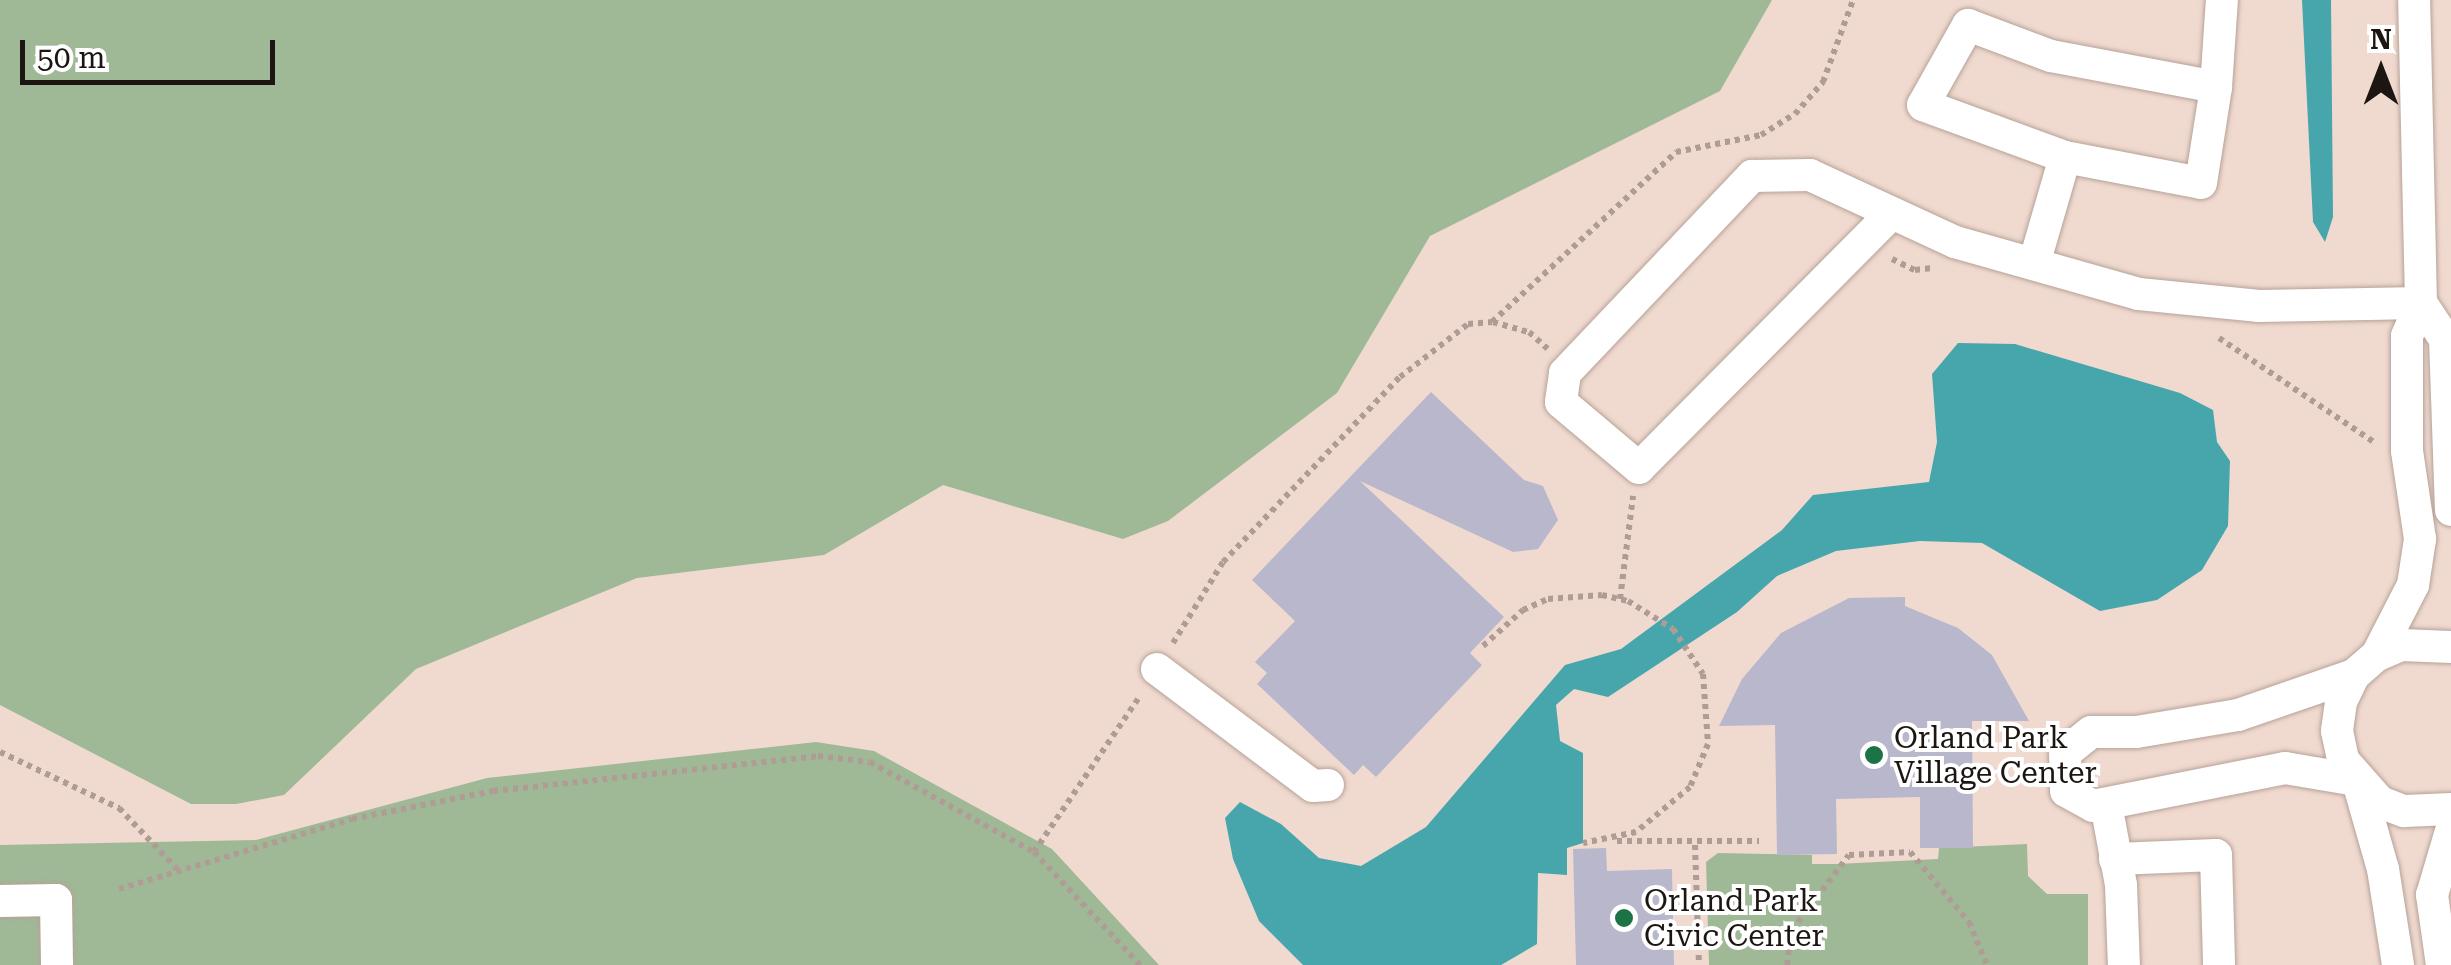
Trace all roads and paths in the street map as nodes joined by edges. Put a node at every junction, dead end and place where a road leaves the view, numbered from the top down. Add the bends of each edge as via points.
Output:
1 (1853, 0) edge
2 (2222, 0) edge
3 (2414, 0) edge
4 (2216, 87) junction
5 (2066, 157) junction
6 (1892, 213) junction
7 (2034, 264) junction
8 (2420, 303) junction
9 (1633, 494) dead end
10 (2451, 510) edge
11 (1624, 600) junction
12 (1483, 646) dead end
13 (2451, 647) edge
14 (2366, 665) junction
15 (1157, 668) junction
16 (0, 752) edge
17 (2357, 783) junction
18 (1328, 784) dead end
19 (2106, 804) junction
20 (2451, 809) edge
21 (2451, 831) edge
22 (1610, 840) junction
23 (1758, 841) dead end
24 (1583, 843) dead end
25 (1695, 845) junction
26 (1034, 852) junction
27 (2114, 859) junction
28 (177, 869) junction
29 (119, 889) dead end
30 (0, 902) edge
31 (57, 965) edge
32 (1140, 965) edge
33 (1699, 965) edge
34 (1787, 965) edge
35 (1987, 965) edge
36 (2124, 965) edge
37 (2220, 965) edge
38 (2398, 965) edge
39 (2442, 965) edge

1 - 15 path via 1823,82 1795,114 1761,135 1676,152 1492,322 1468,324 1400,377 1223,562
2 - 4 street
3 - 8 street
4 - 5 street via 2201,183
4 - 5 street via 2052,56 1968,24 1923,106
5 - 7 street
6 - 6 street via 1810,175 1752,176 1565,373 1561,402 1639,468
6 - 7 street via 1955,242
7 - 8 street via 2139,294 2259,306
8 - 10 street via 2445,339
8 - 14 street via 2407,336 2407,451 2420,540 2413,586
9 - 11 path
11 - 12 path via 1574,594 1548,599 1524,610
11 - 22 path via 1673,629 1690,650 1703,674 1711,720 1701,766 1675,806 1646,827
13 - 14 street via 2401,645
14 - 17 street via 2341,702 2337,731
14 - 19 street via 2238,715 2136,732 2091,732 2066,753 2066,792 2093,806
15 - 18 street via 1312,786
15 - 26 path
16 - 28 path via 119,808
17 - 19 street via 2285,768
17 - 20 street via 2404,811
17 - 38 street via 2384,869
19 - 27 street
21 - 39 street via 2432,895
22 - 24 path
22 - 25 path
23 - 25 path
25 - 33 path
26 - 28 path via 870,762 818,756 493,791 352,819
26 - 32 path
27 - 36 street
27 - 37 street via 2216,855
28 - 29 path
30 - 31 street via 56,900
34 - 35 path via 1792,930 1849,855 1910,852 1968,922

